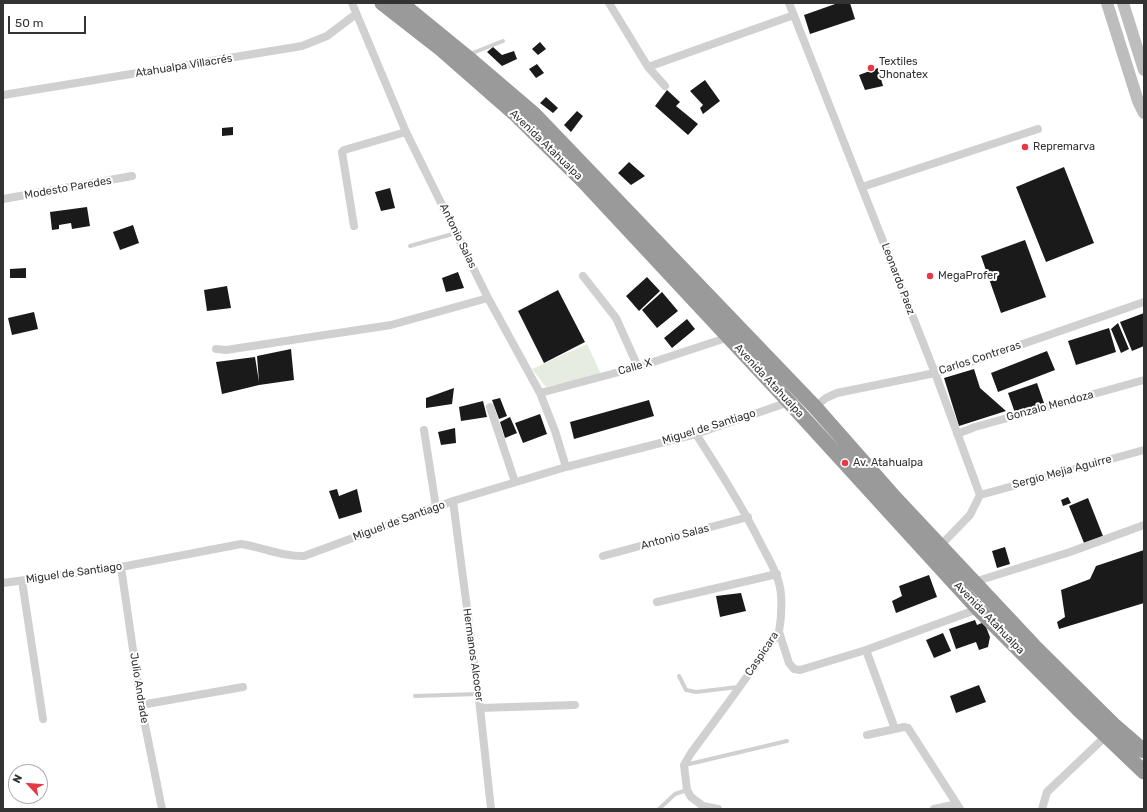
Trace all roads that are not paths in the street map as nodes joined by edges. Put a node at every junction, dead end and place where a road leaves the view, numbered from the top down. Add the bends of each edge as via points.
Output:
1 (352, 3) edge
2 (382, 3) edge
3 (401, 3) edge
4 (609, 3) edge
5 (789, 3) edge
6 (1107, 3) edge
7 (1123, 3) edge
8 (356, 14) junction
9 (794, 15) junction
10 (503, 41) dead end
11 (466, 56) junction
12 (648, 67) junction
13 (1144, 70) edge
14 (665, 86) dead end
15 (3, 95) edge
16 (1144, 113) edge
17 (1038, 129) dead end
18 (406, 132) junction
19 (132, 176) dead end
20 (862, 187) junction
21 (3, 200) edge
22 (354, 226) dead end
23 (456, 233) junction
24 (410, 246) dead end
25 (583, 276) dead end
26 (488, 298) junction
27 (1144, 302) edge
28 (729, 337) junction
29 (216, 348) dead end
30 (638, 366) junction
31 (935, 373) junction
32 (1144, 380) edge
33 (540, 394) junction
34 (789, 402) junction
35 (490, 407) dead end
36 (815, 407) junction
37 (424, 430) dead end
38 (696, 434) junction
39 (957, 434) junction
40 (1144, 450) edge
41 (566, 467) junction
42 (515, 482) junction
43 (980, 495) junction
44 (453, 501) junction
45 (436, 507) junction
46 (748, 517) junction
47 (1144, 525) edge
48 (940, 546) junction
49 (603, 556) dead end
50 (121, 567) junction
51 (776, 574) junction
52 (22, 581) junction
53 (974, 582) junction
54 (3, 583) edge
55 (657, 602) dead end
56 (978, 609) junction
57 (779, 632) junction
58 (866, 650) junction
59 (679, 676) dead end
60 (243, 687) dead end
61 (739, 687) junction
62 (478, 694) junction
63 (415, 696) dead end
64 (141, 705) junction
65 (575, 705) dead end
66 (480, 708) junction
67 (43, 718) dead end
68 (895, 729) junction
69 (867, 735) dead end
70 (1106, 736) junction
71 (787, 741) dead end
72 (1144, 751) edge
73 (684, 765) junction
74 (1144, 772) edge
75 (687, 790) junction
76 (958, 806) edge
77 (162, 809) edge
78 (491, 809) edge
79 (659, 809) edge
80 (718, 809) edge
81 (934, 809) edge
82 (1042, 809) edge

1 - 8 street, Antonio Salas
2 - 28 highway, Avenida Atahualpa via 441,49 514,112 583,181
3 - 11 highway, Avenida Atahualpa
4 - 12 street
5 - 9 street, Leonardo Paez
6 - 16 main road
7 - 13 main road
8 - 15 street, Atahualpa Villacrés via 327,36 302,46
8 - 18 street, Antonio Salas
9 - 12 street
9 - 20 street, Leonardo Paez
10 - 11 lane
11 - 36 highway, Avenida Atahualpa via 534,114
12 - 14 street
17 - 20 street
18 - 22 street via 342,152
18 - 23 street, Antonio Salas
19 - 21 street, Modesto Paredes
20 - 31 street, Leonardo Paez
23 - 24 lane
23 - 26 street, Antonio Salas
25 - 30 street via 616,318
26 - 29 street via 391,325 226,350
26 - 33 street, Antonio Salas
27 - 31 street, Carlos Contreras
28 - 30 street, Calle X
28 - 34 highway, Avenida Atahualpa
30 - 33 street, Calle X
31 - 36 street, Carlos Contreras via 837,393
31 - 39 street, Leonardo Paez
32 - 39 street, Gonzalo Mendoza
33 - 41 street, Antonio Salas via 556,431
34 - 38 street, Miguel de Santiago
34 - 56 highway, Avenida Atahualpa
35 - 42 street
36 - 48 highway, Avenida Atahualpa
37 - 45 street
38 - 41 street, Miguel de Santiago
38 - 46 street, Caspicara
39 - 43 street, Leonardo Paez
40 - 43 street, Sergio Mejia Aguirre
41 - 42 street, Miguel de Santiago
42 - 44 street, Miguel de Santiago
43 - 48 street via 970,515
44 - 45 street, Miguel de Santiago
44 - 62 street, Hermanos Alcocer
45 - 50 street, Miguel de Santiago via 304,556 293,556 241,544
46 - 49 street, Antonio Salas
46 - 51 street, Caspicara
47 - 53 street via 1070,552
48 - 53 highway, Avenida Atahualpa
50 - 52 street, Miguel de Santiago
50 - 64 street, Julio Andrade
51 - 55 street
51 - 57 street, Caspicara via 781,594
52 - 54 street, Miguel de Santiago
52 - 67 street
53 - 72 highway, Avenida Atahualpa via 1034,646
56 - 58 street
56 - 70 highway, Avenida Atahualpa
57 - 58 street via 789,663 794,669 800,670
57 - 61 street, Caspicara
58 - 68 street
59 - 61 lane via 686,690 696,692
60 - 64 street
61 - 73 street, Caspicara
62 - 63 lane
62 - 66 street, Hermanos Alcocer
64 - 77 street, Julio Andrade
65 - 66 street
66 - 78 street, Hermanos Alcocer
68 - 69 street
68 - 76 street via 904,727 911,731
70 - 74 highway, Avenida Atahualpa
70 - 82 street via 1047,792
71 - 73 lane
73 - 75 street
75 - 79 lane via 675,794
75 - 80 street via 691,797 703,806
76 - 81 street

